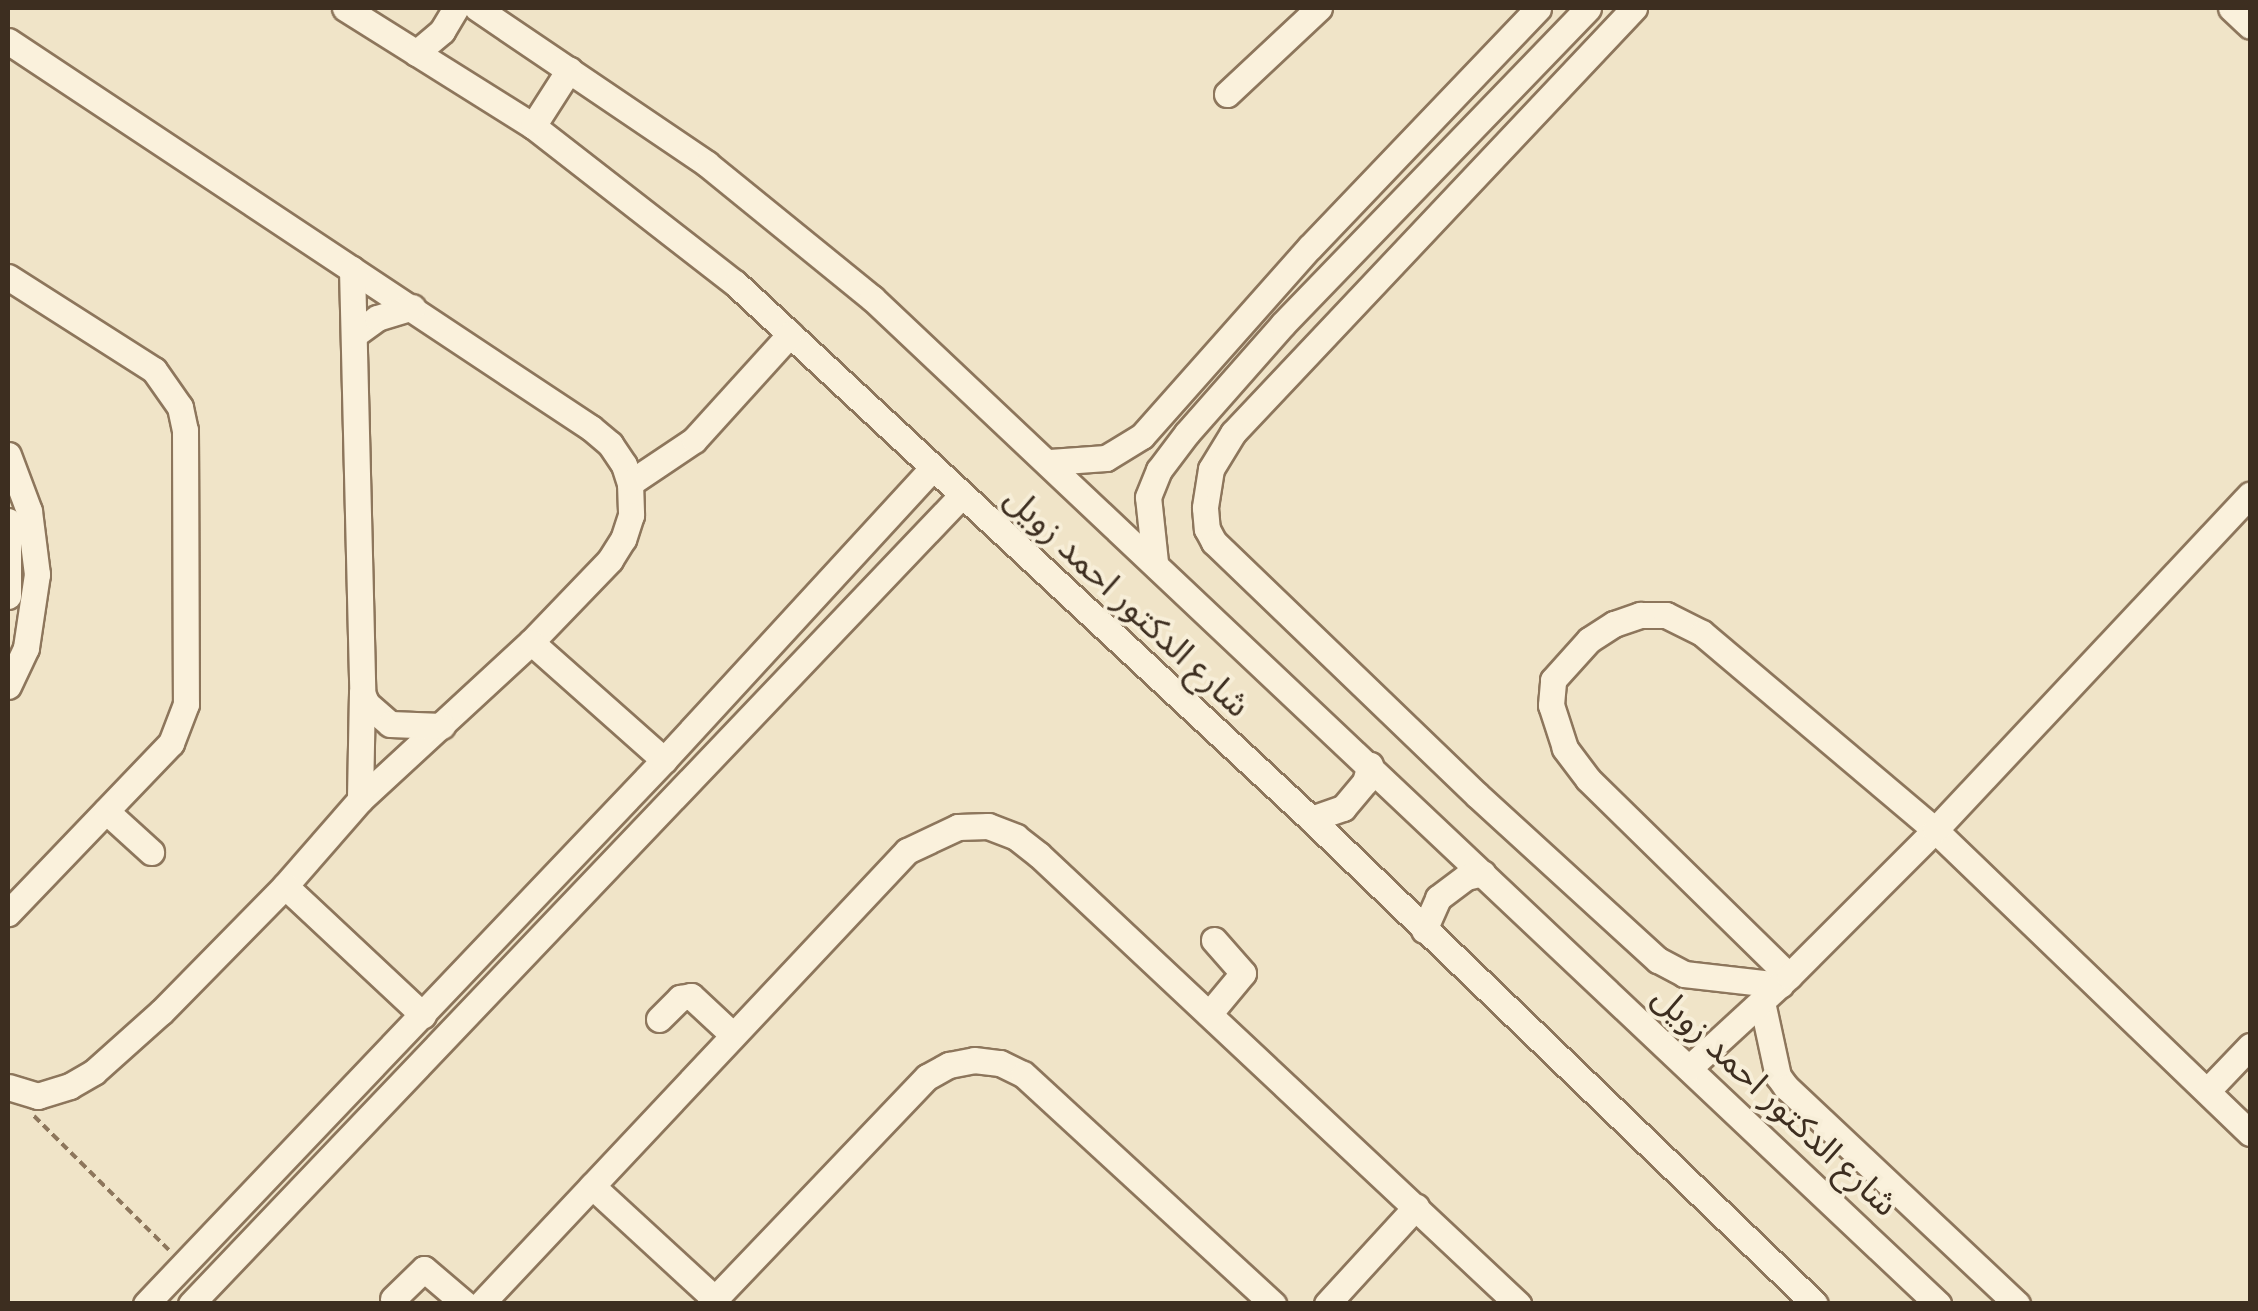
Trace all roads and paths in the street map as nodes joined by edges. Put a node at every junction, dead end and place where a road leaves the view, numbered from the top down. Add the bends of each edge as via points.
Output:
1 (345, 8) edge
2 (456, 8) edge
3 (477, 8) edge
4 (1319, 8) edge
5 (1538, 8) edge
6 (1588, 8) edge
7 (1634, 8) edge
8 (2231, 8) edge
9 (2250, 26) edge
10 (8, 41) edge
11 (416, 53) junction
12 (570, 70) junction
13 (1227, 94) dead end
14 (532, 126) junction
15 (352, 269) junction
16 (8, 277) edge
17 (1259, 303) junction
18 (412, 307) junction
19 (1283, 324) junction
20 (790, 334) junction
21 (354, 336) junction
22 (8, 455) edge
23 (1050, 462) junction
24 (932, 468) junction
25 (630, 482) junction
26 (2250, 495) edge
27 (961, 496) junction
28 (8, 522) edge
29 (1155, 562) junction
30 (8, 596) edge
31 (531, 642) junction
32 (8, 686) edge
33 (362, 693) junction
34 (442, 726) junction
35 (664, 760) junction
36 (1370, 766) junction
37 (360, 800) junction
38 (106, 811) junction
39 (1311, 820) junction
40 (1935, 830) junction
41 (151, 852) dead end
42 (1483, 872) junction
43 (284, 886) junction
44 (8, 913) edge
45 (1424, 930) junction
46 (1214, 940) dead end
47 (1777, 988) junction
48 (1209, 1014) junction
49 (423, 1015) junction
50 (659, 1019) dead end
51 (733, 1035) junction
52 (2250, 1046) edge
53 (1689, 1068) junction
54 (16, 1090) edge
55 (2208, 1090) junction
56 (2250, 1133) edge
57 (592, 1186) junction
58 (1416, 1207) junction
59 (183, 1264) junction
60 (393, 1298) dead end
61 (713, 1301) edge
62 (146, 1304) edge
63 (192, 1304) edge
64 (464, 1304) edge
65 (481, 1304) edge
66 (1274, 1304) edge
67 (1327, 1304) edge
68 (1518, 1304) edge
69 (1815, 1304) edge
70 (1938, 1304) edge
71 (2017, 1304) edge

1 - 11 street, شارع الدكتور احمد زويل
2 - 11 street
3 - 12 street, شارع الدكتور احمد زويل
4 - 13 street
5 - 17 street
6 - 19 street
7 - 47 street via 1233,432 1212,470 1206,529 1477,795 1658,960 1684,974
8 - 9 street
10 - 15 street
11 - 14 street, شارع الدكتور احمد زويل
12 - 14 street
12 - 23 street, شارع الدكتور احمد زويل via 754,200
14 - 20 street, شارع الدكتور احمد زويل via 666,226
15 - 18 street
15 - 21 street
16 - 38 street via 154,370 170,387 185,430 184,718 171,743
17 - 19 street
17 - 23 street via 1126,450 1087,462
18 - 21 street via 377,318
18 - 25 street via 591,428 610,444
19 - 29 street via 1160,470 1148,496
20 - 24 street, شارع الدكتور احمد زويل
20 - 25 street via 694,440
21 - 33 street
22 - 32 street via 29,511 38,574 26,648
23 - 29 street, شارع الدكتور احمد زويل
24 - 27 street, شارع الدكتور احمد زويل
24 - 35 street
25 - 31 street via 624,539
26 - 40 street
27 - 39 street, شارع الدكتور احمد زويل
27 - 63 street
28 - 30 street
29 - 36 street, شارع الدكتور احمد زويل
31 - 34 street
31 - 35 street
33 - 34 street via 390,724
33 - 37 street
34 - 37 street
35 - 49 street
36 - 39 street via 1366,782 1344,808
36 - 42 street, شارع الدكتور احمد زويل
37 - 43 street
38 - 41 street
38 - 44 street
39 - 45 street, شارع الدكتور احمد زويل
40 - 47 street
40 - 47 street via 1702,633 1666,615 1640,615 1589,640 1553,680 1551,706 1566,748
40 - 55 street
42 - 45 street via 1438,898
42 - 53 street, شارع الدكتور احمد زويل
43 - 49 street
43 - 54 street via 94,1072 57,1092
45 - 69 street, شارع الدكتور احمد زويل
46 - 48 street via 1243,973
47 - 53 street
47 - 71 street via 1775,1064 1786,1087
48 - 51 street via 1016,836 988,826 958,827 907,851
48 - 58 street
49 - 59 street
50 - 51 street via 691,996
51 - 57 street
52 - 55 street
53 - 70 street, شارع الدكتور احمد زويل
54 - 59 path via 48,1134
55 - 56 street
57 - 61 street
57 - 65 street
58 - 67 street
58 - 68 street
59 - 62 street
60 - 64 street via 424,1269
61 - 66 street via 927,1077 974,1060 1023,1074

